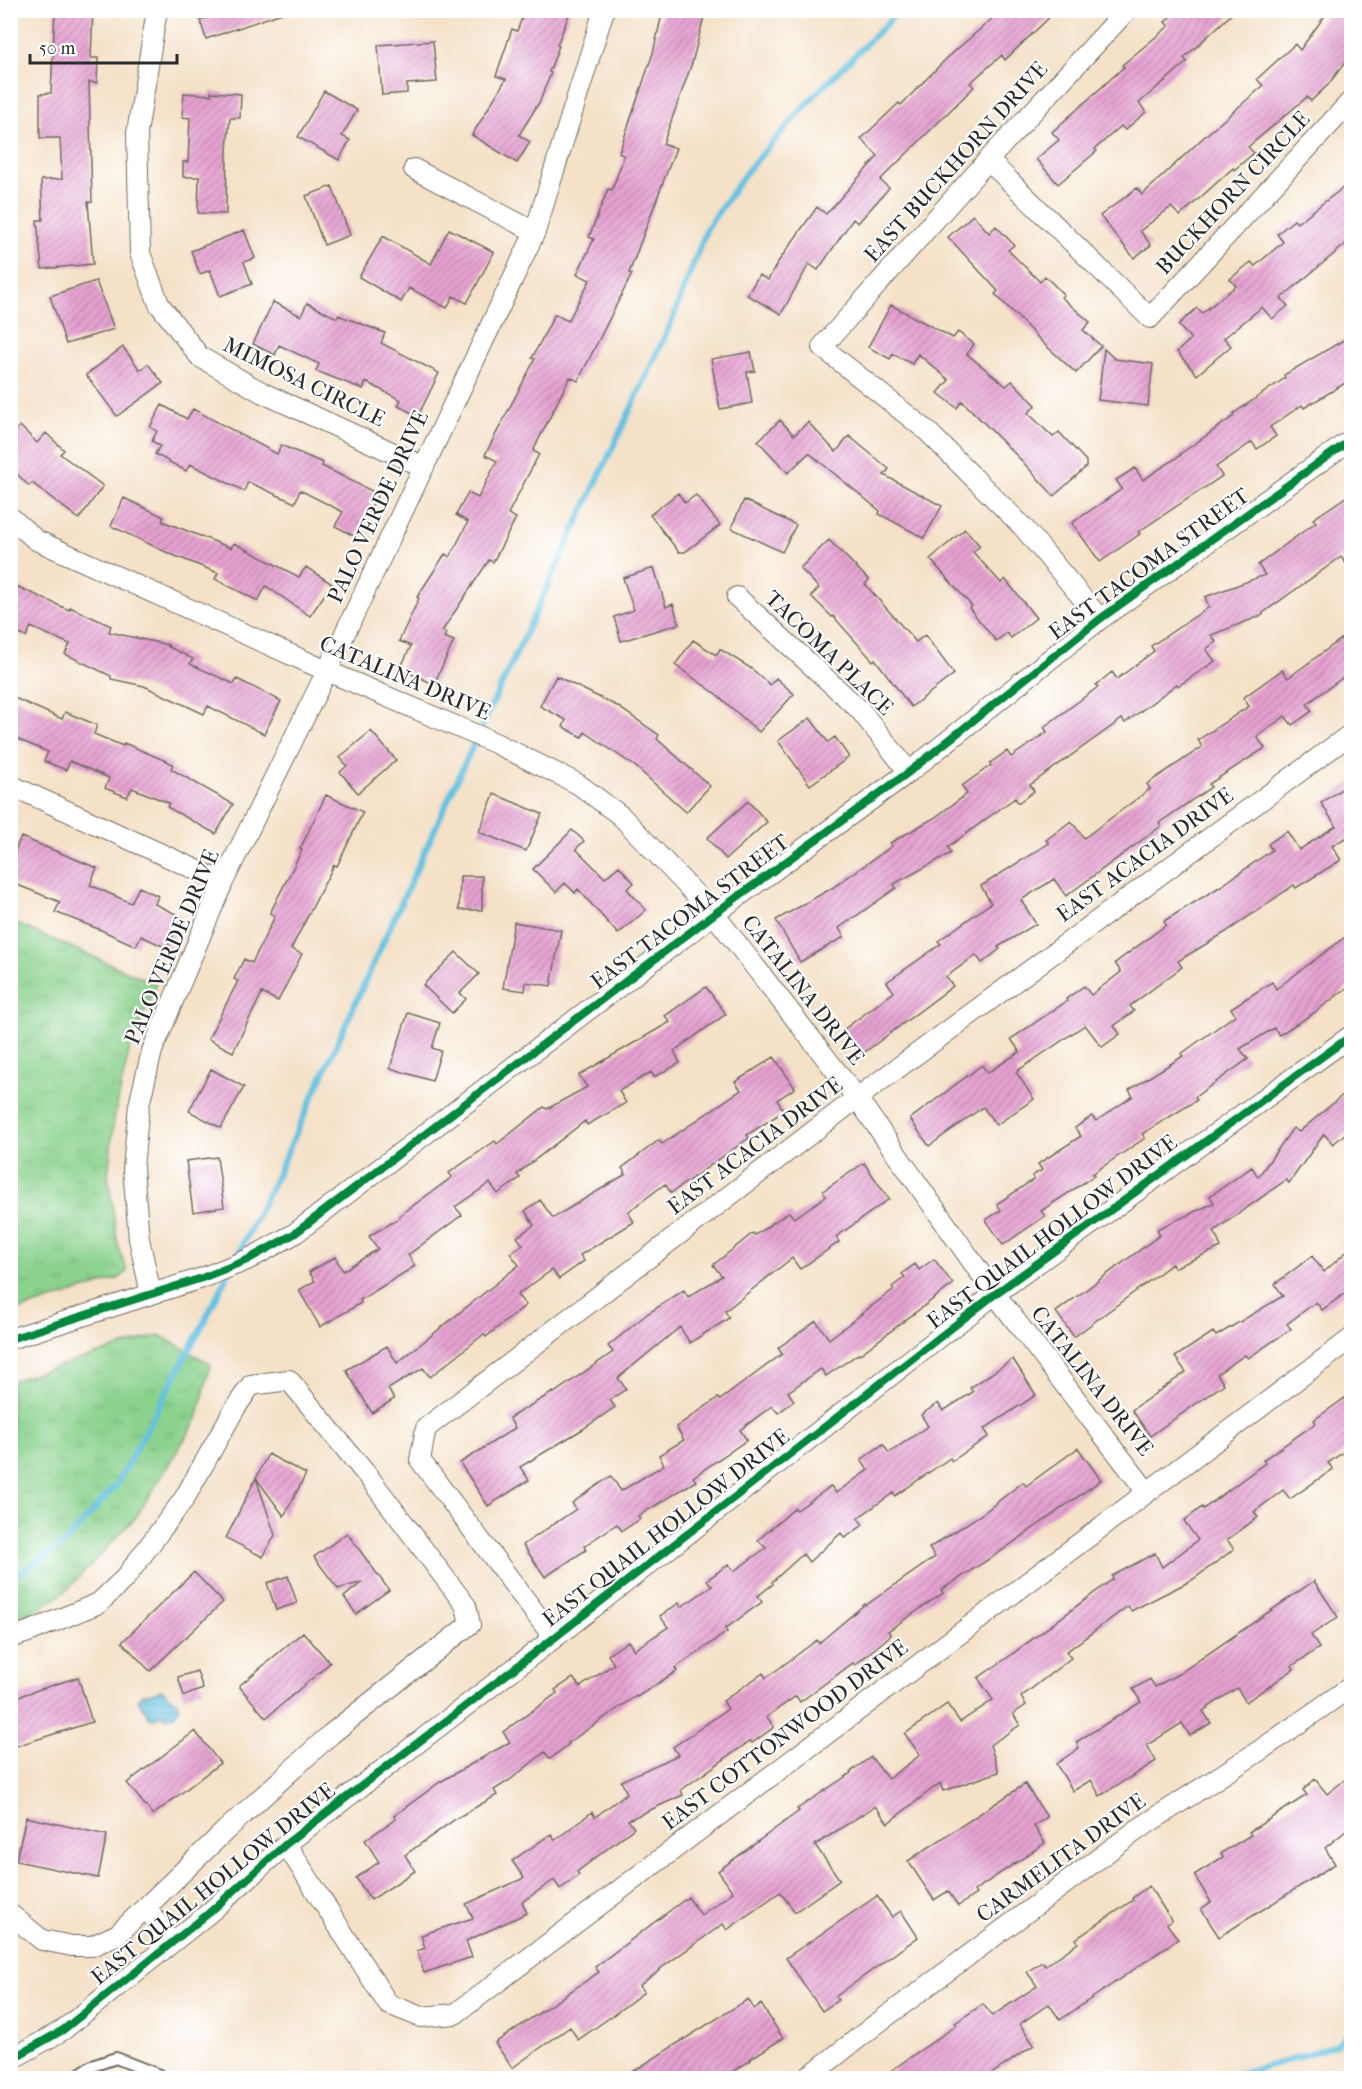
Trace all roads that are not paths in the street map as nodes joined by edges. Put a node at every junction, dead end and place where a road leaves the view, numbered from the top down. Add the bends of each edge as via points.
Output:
1 (157, 10) edge
2 (604, 10) edge
3 (1127, 10) edge
4 (1352, 100) edge
5 (988, 160) junction
6 (414, 169) dead end
7 (535, 231) junction
8 (1352, 439) edge
9 (424, 467) junction
10 (10, 517) edge
11 (737, 597) dead end
12 (1100, 619) junction
13 (327, 671) junction
14 (1352, 733) edge
15 (909, 772) junction
16 (10, 785) edge
17 (223, 882) junction
18 (714, 914) junction
19 (1352, 1035) edge
20 (856, 1098) junction
21 (151, 1294) junction
22 (995, 1294) junction
23 (1352, 1338) edge
24 (10, 1339) edge
25 (1147, 1492) junction
26 (10, 1638) edge
27 (554, 1638) junction
28 (1352, 1686) edge
29 (286, 1844) junction
30 (146, 1907) junction
31 (10, 1914) edge
32 (171, 1943) junction
33 (10, 2060) edge
34 (73, 2079) edge
35 (161, 2079) edge
36 (807, 2079) edge

1 - 9 street, MIMOSA CIRCLE via 137,133 140,253 159,304 200,357 263,393
2 - 7 street, PALO VERDE DRIVE
3 - 5 street, EAST BUCKHORN DRIVE
4 - 5 street, BUCKHORN CIRCLE via 1150,318
5 - 12 street, EAST BUCKHORN DRIVE via 822,347 926,430 1023,527
6 - 7 street
7 - 9 street, PALO VERDE DRIVE
8 - 12 street, EAST TACOMA STREET
9 - 13 street, PALO VERDE DRIVE
10 - 13 street, CATALINA DRIVE via 36,540
11 - 15 street, TACOMA PLACE via 860,710
12 - 15 street, EAST TACOMA STREET
13 - 17 street, PALO VERDE DRIVE
13 - 18 street, CATALINA DRIVE via 495,743 578,784 621,816
14 - 20 street, EAST ACACIA DRIVE
15 - 18 street, EAST TACOMA STREET
16 - 17 street
17 - 21 street, PALO VERDE DRIVE via 152,1051 139,1105 133,1168 139,1239
18 - 20 street, CATALINA DRIVE
18 - 21 street, EAST TACOMA STREET via 294,1234 247,1260
19 - 22 street, EAST QUAIL HOLLOW DRIVE
20 - 22 street, CATALINA DRIVE
20 - 27 street, EAST ACACIA DRIVE via 426,1428 420,1460
21 - 24 street, EAST TACOMA STREET
22 - 25 street, CATALINA DRIVE
22 - 27 street, EAST QUAIL HOLLOW DRIVE
23 - 25 street, EAST COTTONWOOD DRIVE
25 - 29 street, EAST COTTONWOOD DRIVE via 455,2014 421,2017 388,2004
26 - 30 street via 99,1603 125,1578 184,1498 251,1385 289,1380 466,1606 470,1624 331,1734
27 - 29 street, EAST QUAIL HOLLOW DRIVE
28 - 36 street, CARMELITA DRIVE via 1137,1830
29 - 32 street, EAST QUAIL HOLLOW DRIVE
30 - 31 street via 118,1934 92,1946 42,1940
30 - 32 street
32 - 33 street, EAST QUAIL HOLLOW DRIVE via 63,2030
34 - 35 lane via 116,2058

